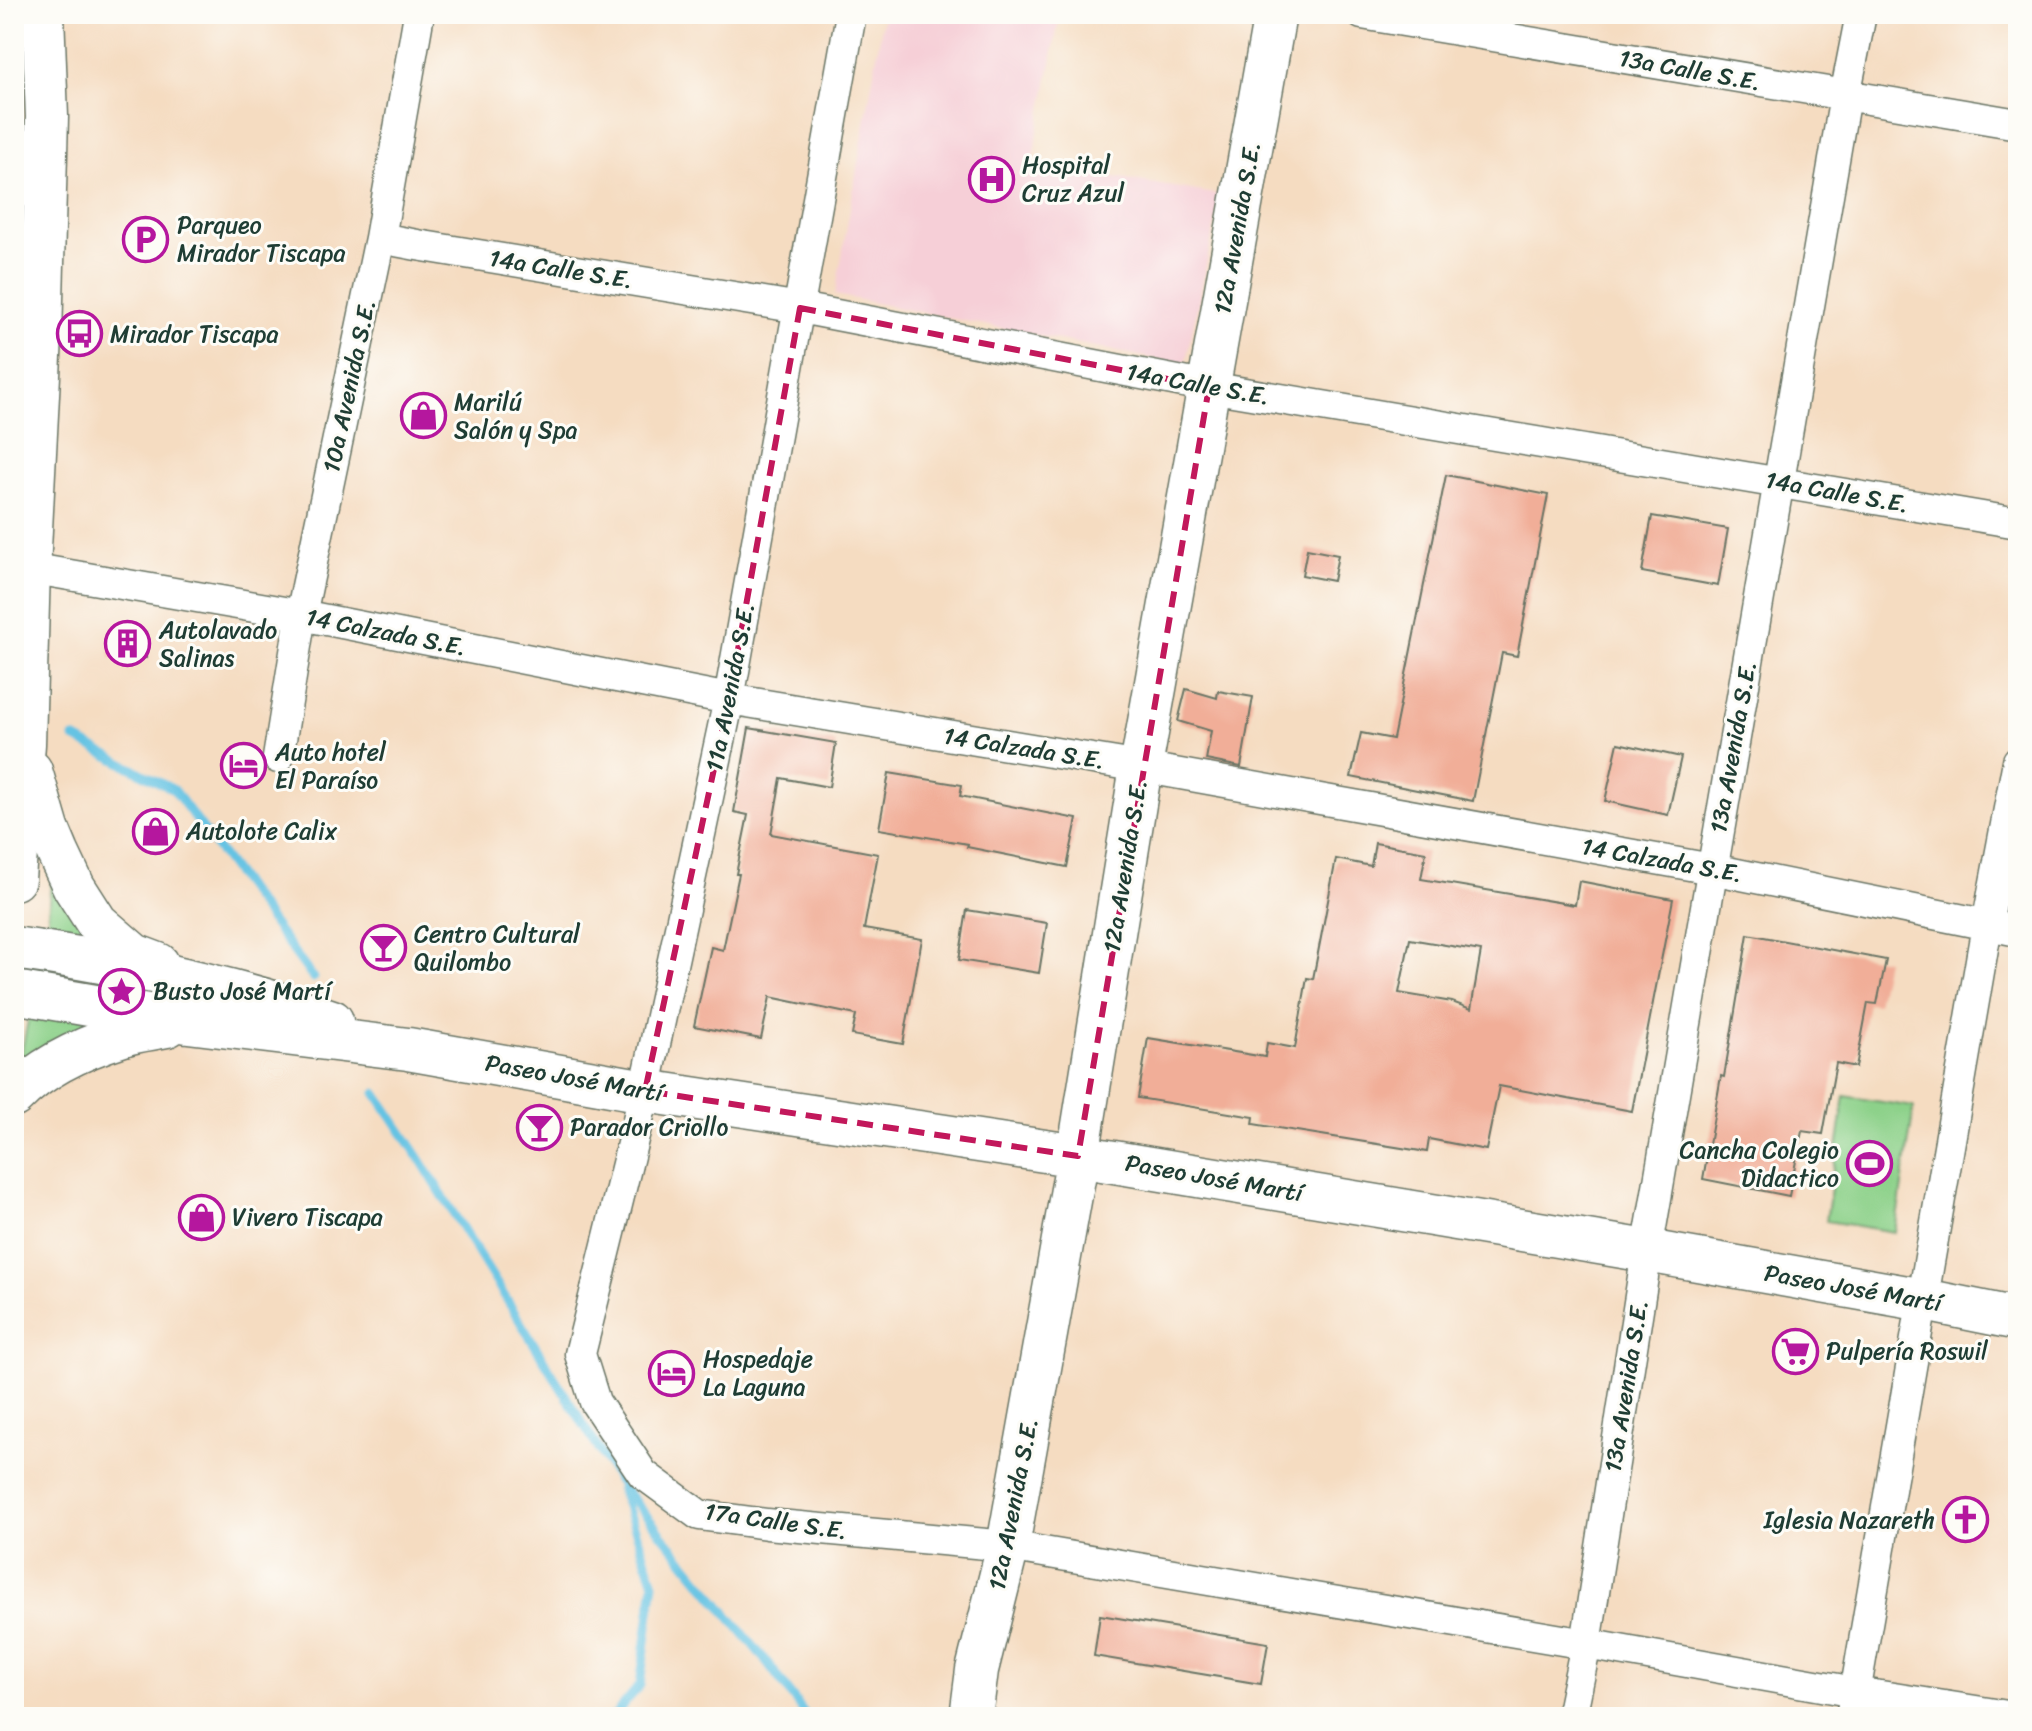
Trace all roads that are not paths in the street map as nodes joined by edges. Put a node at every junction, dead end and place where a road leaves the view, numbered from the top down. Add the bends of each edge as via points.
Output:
1 (43, 14) edge
2 (419, 14) edge
3 (851, 14) edge
4 (1275, 14) edge
5 (1362, 14) edge
6 (1861, 14) edge
7 (1845, 96) junction
8 (2018, 124) edge
9 (380, 238) junction
10 (800, 308) junction
11 (1209, 387) junction
12 (1780, 482) junction
13 (2018, 523) edge
14 (29, 568) junction
15 (301, 615) junction
16 (729, 699) junction
17 (24, 744) junction
18 (278, 758) dead end
19 (2018, 761) edge
20 (1141, 767) junction
21 (1712, 869) junction
22 (14, 879) edge
23 (1987, 925) junction
24 (2018, 931) edge
25 (14, 948) edge
26 (223, 988) junction
27 (14, 992) edge
28 (188, 1022) junction
29 (408, 1049) junction
30 (645, 1091) junction
31 (14, 1096) edge
32 (1078, 1156) junction
33 (1647, 1251) junction
34 (1924, 1300) junction
35 (2018, 1319) edge
36 (580, 1354) joint
37 (1008, 1546) junction
38 (1586, 1644) junction
39 (1853, 1705) edge
40 (971, 1717) edge
41 (1571, 1717) edge
42 (2014, 1717) edge

1 - 14 main road via 47,117
2 - 9 street, 10a Avenida S.E.
3 - 10 street, 11a Avenida S.E.
4 - 11 main road, 12a Avenida S.E.
5 - 7 street, 13a Calle S.E.
6 - 7 street, 13a Avenida S.E.
7 - 8 street, 13a Calle S.E.
7 - 12 street, 13a Avenida S.E.
9 - 10 street, 14a Calle S.E.
9 - 15 street, 10a Avenida S.E.
10 - 11 street, 14a Calle S.E.
10 - 16 street, 11a Avenida S.E.
11 - 12 street, 14a Calle S.E.
11 - 20 main road, 12a Avenida S.E.
12 - 13 street, 14a Calle S.E.
12 - 21 street, 13a Avenida S.E.
14 - 15 street, 14 Calzada S.E.
14 - 17 main road
15 - 16 street, 14 Calzada S.E.
15 - 18 street, 10a Avenida S.E.
16 - 20 street, 14 Calzada S.E.
16 - 30 street, 11a Avenida S.E.
17 - 22 main road
17 - 26 main road via 48,829 97,923 134,955
19 - 23 street
20 - 21 street, 14 Calzada S.E.
20 - 32 main road, 12a Avenida S.E.
21 - 23 street, 14 Calzada S.E.
21 - 33 street, 13a Avenida S.E.
23 - 24 street, 14 Calzada S.E.
23 - 34 street
25 - 26 main road, Paseo José Martí
26 - 29 main road, Paseo José Martí
27 - 28 main road, Paseo José Martí
28 - 29 main road, Paseo José Martí
28 - 31 main road via 125,1034 83,1050
29 - 30 main road, Paseo José Martí
30 - 32 main road, Paseo José Martí
30 - 36 street, 11a Avenida S.E.
32 - 33 main road, Paseo José Martí
32 - 37 main road, 12a Avenida S.E.
33 - 34 main road, Paseo José Martí
33 - 38 street, 13a Avenida S.E.
34 - 35 main road, Paseo José Martí
34 - 39 street
36 - 37 street, 17a Calle S.E. via 595,1402 643,1474 699,1515
37 - 38 street, 17a Calle S.E.
37 - 40 main road, 12a Avenida S.E. via 977,1670
38 - 39 street, 17a Calle S.E.
38 - 41 street, 13a Avenida S.E.
39 - 42 street, 17a Calle S.E.

